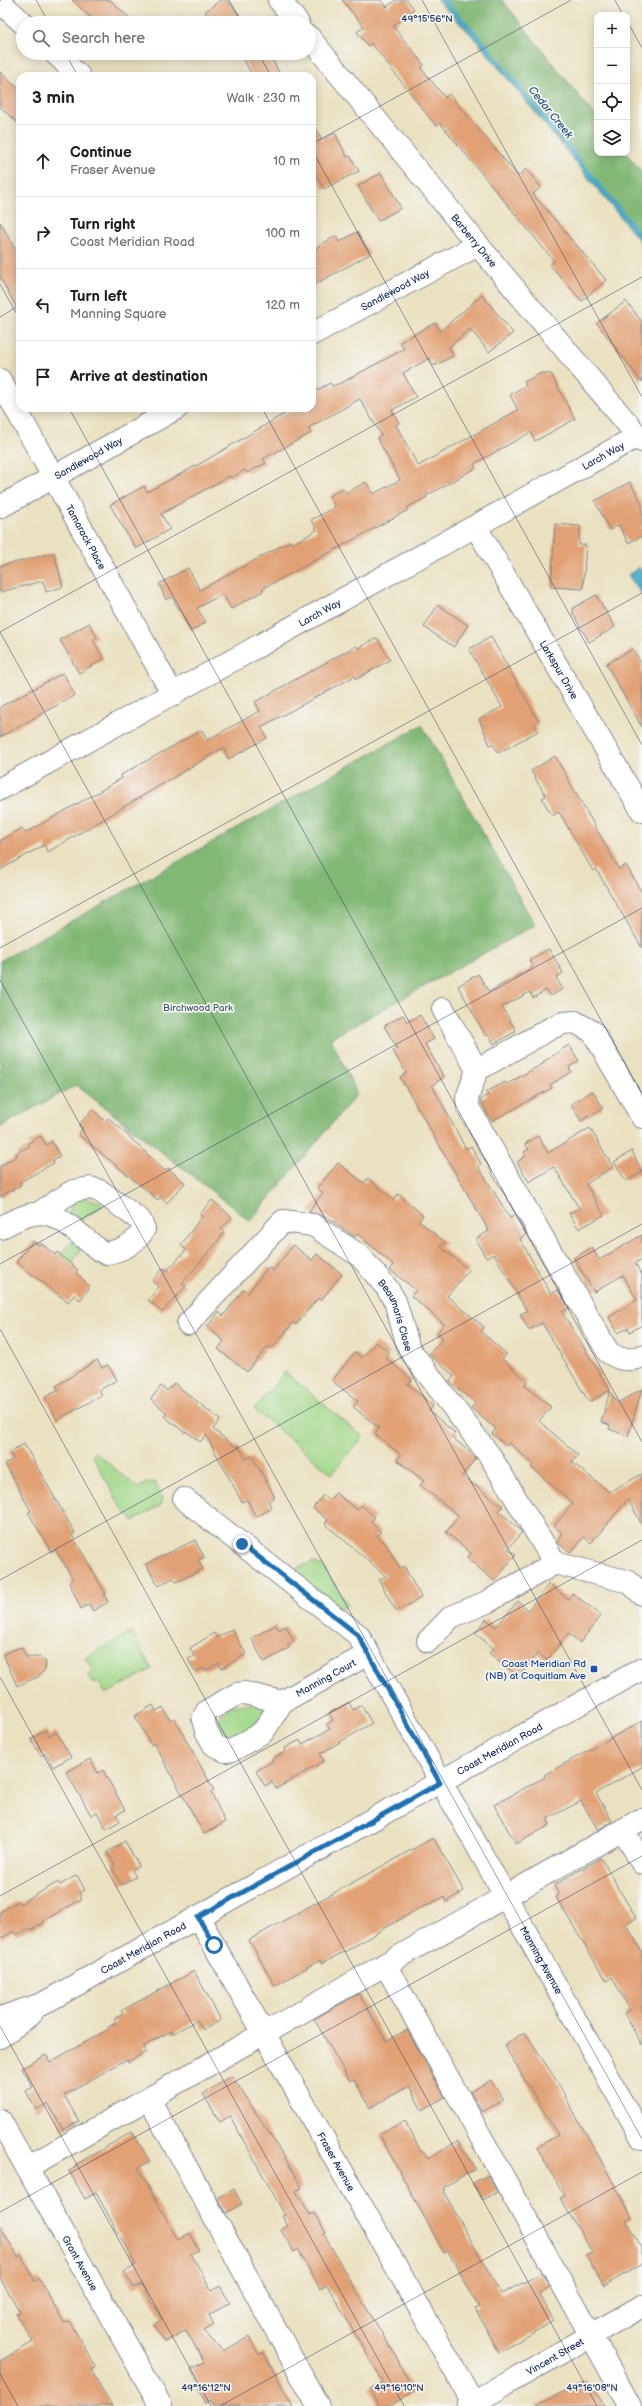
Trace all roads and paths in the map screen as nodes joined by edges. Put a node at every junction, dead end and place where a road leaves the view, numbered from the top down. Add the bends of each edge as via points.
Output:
1 (279, 0) edge
2 (0, 2) edge
3 (292, 16) edge
4 (16, 17) edge
5 (316, 46) edge
6 (62, 60) edge
7 (75, 72) edge
8 (478, 245) junction
9 (316, 332) edge
10 (0, 380) edge
11 (16, 409) edge
12 (18, 412) edge
13 (170, 412) edge
14 (640, 439) edge
15 (53, 476) junction
16 (0, 507) edge
17 (476, 528) junction
18 (173, 695) junction
19 (0, 789) edge
20 (642, 811) edge
21 (443, 1009) dead end
22 (477, 1070) junction
23 (642, 1117) edge
24 (39, 1213) dead end
25 (0, 1228) edge
26 (188, 1324) dead end
27 (642, 1356) edge
28 (184, 1499) dead end
29 (556, 1563) junction
30 (642, 1594) edge
31 (428, 1641) dead end
32 (368, 1654) junction
33 (642, 1669) edge
34 (282, 1702) dead end
35 (440, 1783) junction
36 (642, 1819) edge
37 (623, 1830) junction
38 (642, 1863) edge
39 (506, 1897) junction
40 (198, 1917) junction
41 (385, 1964) junction
42 (42, 2004) junction
43 (0, 2018) edge
44 (265, 2033) junction
45 (0, 2037) edge
46 (149, 2098) junction
47 (0, 2120) edge
48 (642, 2138) edge
49 (28, 2167) junction
50 (642, 2306) edge
51 (590, 2336) junction
52 (472, 2405) edge
53 (161, 2406) edge
54 (318, 2406) edge
55 (630, 2406) edge

1 - 3 street
2 - 4 street
5 - 8 street, Barberry Drive
6 - 7 street
8 - 9 street, Sandlewood Way
8 - 14 street, Barberry Drive
10 - 11 street, Tamarack Place
12 - 15 street, Tamarack Place
13 - 15 street, Sandlewood Way
14 - 17 street, Larch Way
15 - 16 street, Sandlewood Way
15 - 18 street, Tamarack Place
17 - 18 street, Larch Way
17 - 20 street, Larkspur Drive
18 - 19 street, Larch Way
21 - 22 street
22 - 23 street via 553,1027 575,1022 593,1032
22 - 27 street via 467,1098 468,1107 552,1255 608,1352 620,1359 629,1360
24 - 25 street via 24,1215
26 - 29 street, Beaumaris Close via 283,1221 313,1225 360,1256 387,1288 395,1301 409,1349 490,1456
28 - 32 street, Manning Avenue via 358,1635
29 - 30 street via 628,1582
29 - 31 street via 487,1602 451,1617
32 - 34 street, Manning Court
32 - 35 street, Manning Avenue
33 - 35 street, Coast Meridian Road
35 - 39 street, Manning Avenue
35 - 40 street, Coast Meridian Road
36 - 37 street
37 - 38 street
37 - 39 street
39 - 41 street
39 - 48 street, Manning Avenue
40 - 42 street, Coast Meridian Road
40 - 44 street, Fraser Avenue
41 - 44 street
41 - 51 street
42 - 43 street, Coast Meridian Road
42 - 45 street, Coast Meridian Road
44 - 46 street
44 - 52 street, Fraser Avenue
46 - 49 street
46 - 54 street
47 - 49 street, Grant Avenue
49 - 53 street, Grant Avenue
50 - 51 street, Vincent Street
51 - 52 street, Vincent Street
51 - 55 street

